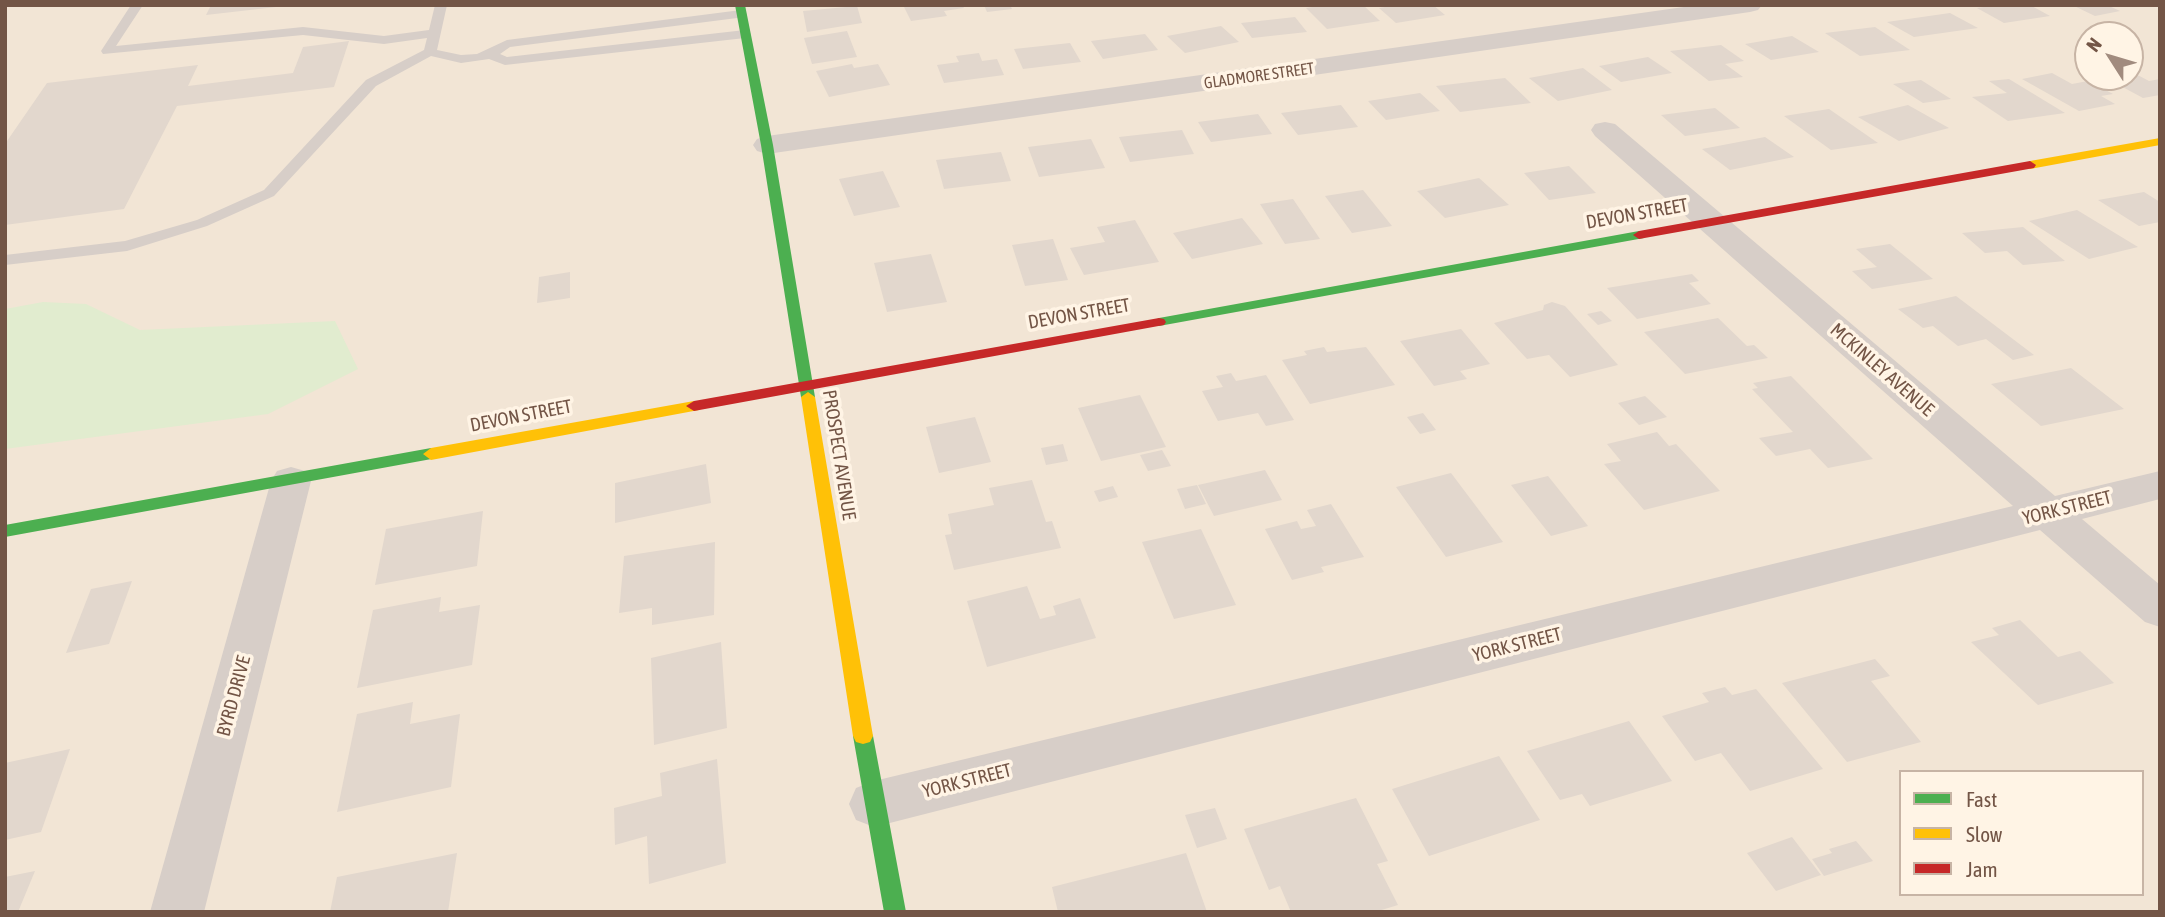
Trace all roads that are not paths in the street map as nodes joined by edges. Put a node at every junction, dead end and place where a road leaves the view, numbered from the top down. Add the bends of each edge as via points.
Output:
1 (137, 5) edge
2 (441, 5) edge
3 (1750, 5) edge
4 (741, 9) edge
5 (435, 33) junction
6 (745, 34) junction
7 (430, 52) junction
8 (492, 55) junction
9 (1605, 130) dead end
10 (2160, 141) edge
11 (767, 145) junction
12 (1711, 222) junction
13 (5, 260) edge
14 (806, 385) junction
15 (291, 481) junction
16 (2160, 485) edge
17 (2048, 513) junction
18 (5, 531) edge
19 (2160, 610) edge
20 (874, 804) junction
21 (177, 912) edge
22 (895, 912) edge

1 - 5 lane via 107,51 303,31 384,40
2 - 5 lane
3 - 11 street, GLADMORE STREET
4 - 6 street, PROSPECT AVENUE
4 - 8 lane via 507,44
5 - 7 lane
6 - 8 lane via 505,61
6 - 11 street, PROSPECT AVENUE
7 - 8 lane via 463,61
7 - 13 lane via 371,83 268,193 202,223 127,246
9 - 12 street, MCKINLEY AVENUE
10 - 12 street, DEVON STREET
11 - 14 street, PROSPECT AVENUE
12 - 14 street, DEVON STREET
12 - 17 street, MCKINLEY AVENUE
14 - 15 street, DEVON STREET
14 - 20 street, PROSPECT AVENUE
15 - 18 street, DEVON STREET
15 - 21 street, BYRD DRIVE
16 - 17 street, YORK STREET
17 - 19 street, MCKINLEY AVENUE
17 - 20 street, YORK STREET
20 - 22 street, PROSPECT AVENUE

